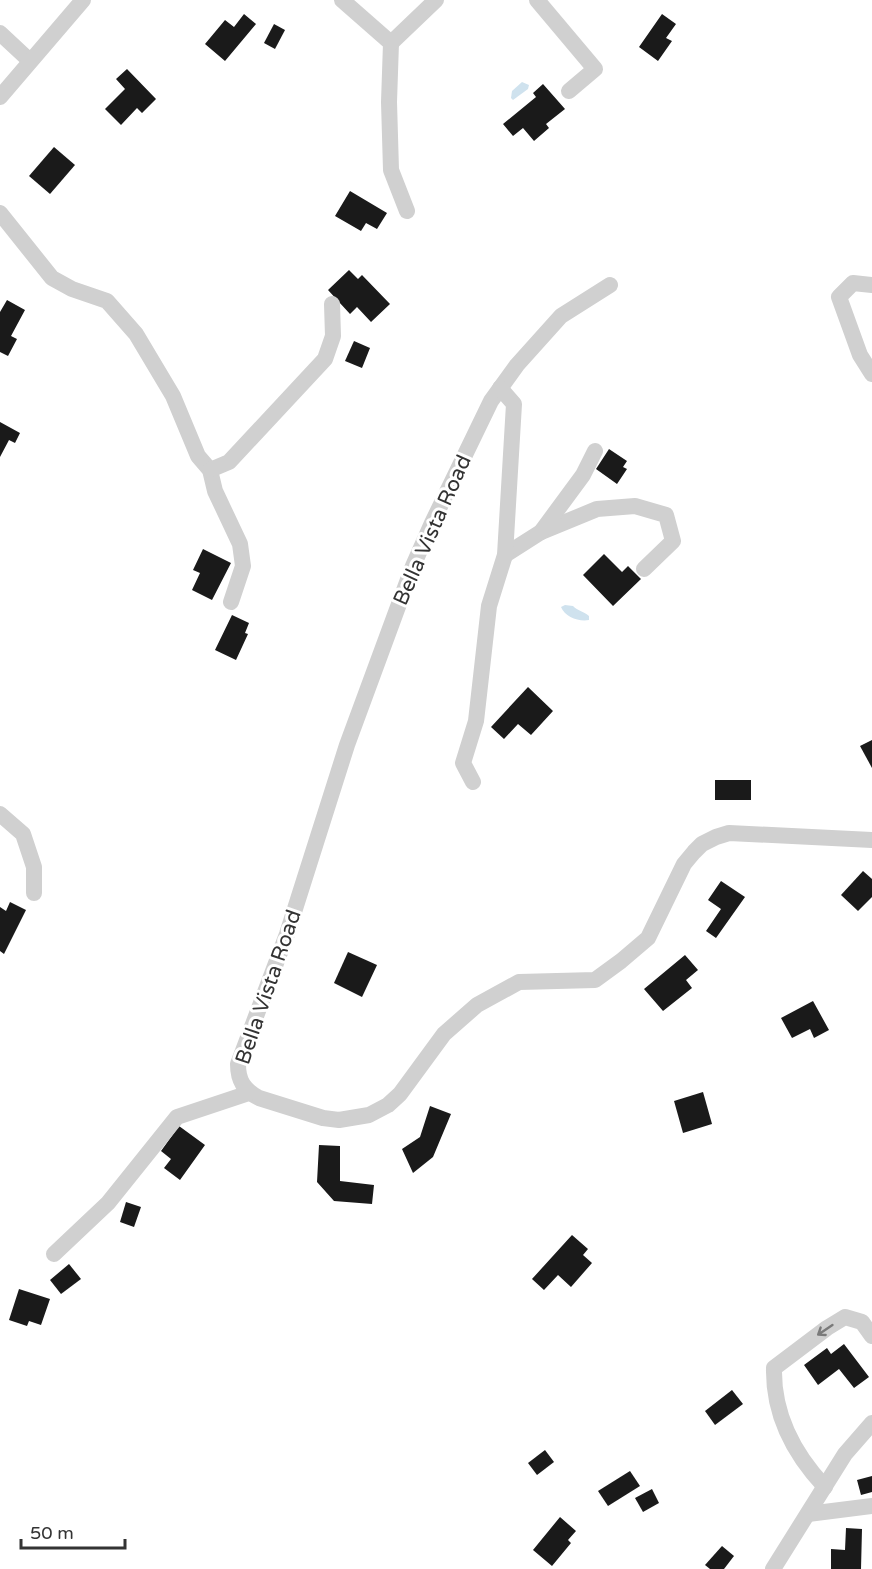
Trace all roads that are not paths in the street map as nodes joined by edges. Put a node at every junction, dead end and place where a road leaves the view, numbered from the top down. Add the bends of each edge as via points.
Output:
1 (84, 0) edge
2 (342, 0) edge
3 (436, 0) edge
4 (537, 0) edge
5 (0, 33) edge
6 (391, 43) junction
7 (30, 61) junction
8 (569, 91) dead end
9 (0, 97) edge
10 (406, 211) dead end
11 (0, 213) edge
12 (610, 285) dead end
13 (872, 285) edge
14 (332, 304) dead end
15 (872, 374) edge
16 (500, 388) junction
17 (595, 451) dead end
18 (210, 471) junction
19 (541, 532) junction
20 (505, 555) junction
21 (644, 569) dead end
22 (231, 603) dead end
23 (473, 782) dead end
24 (0, 814) edge
25 (872, 840) edge
26 (34, 893) dead end
27 (249, 1093) junction
28 (54, 1254) dead end
29 (872, 1336) edge
30 (872, 1423) edge
31 (825, 1487) junction
32 (872, 1506) edge
33 (808, 1514) junction
34 (773, 1569) edge

1 - 7 street
2 - 6 street
3 - 6 street
4 - 8 street via 594,69
5 - 7 street
6 - 10 street via 390,170
7 - 9 street
11 - 18 street via 52,279 107,301 136,334 172,396 198,456
12 - 16 street, Bella Vista Road via 561,316
13 - 15 street via 853,283 839,297 860,355
14 - 18 street via 333,336 325,359 229,462
16 - 20 street via 514,404
16 - 27 street, Bella Vista Road via 413,566 346,745 287,934 238,1064 238,1075
17 - 19 street via 583,475
18 - 22 street via 215,492 240,544 243,567
19 - 20 street
19 - 21 street via 597,509 634,506 666,515 673,542
20 - 23 street via 489,606 476,721 463,763
24 - 26 street via 23,834 34,867
25 - 27 street, Bella Vista Road via 729,833 702,844 684,864 648,938 621,961 595,980 519,982 477,1005 444,1034 400,1094 369,1115 339,1120 323,1118
27 - 28 street via 177,1117 108,1203
29 -> 31 street via 862,1322 845,1317 774,1368 773,1390 780,1416 806,1467
30 - 31 street via 845,1454
31 - 33 street
32 - 33 street
33 - 34 street

